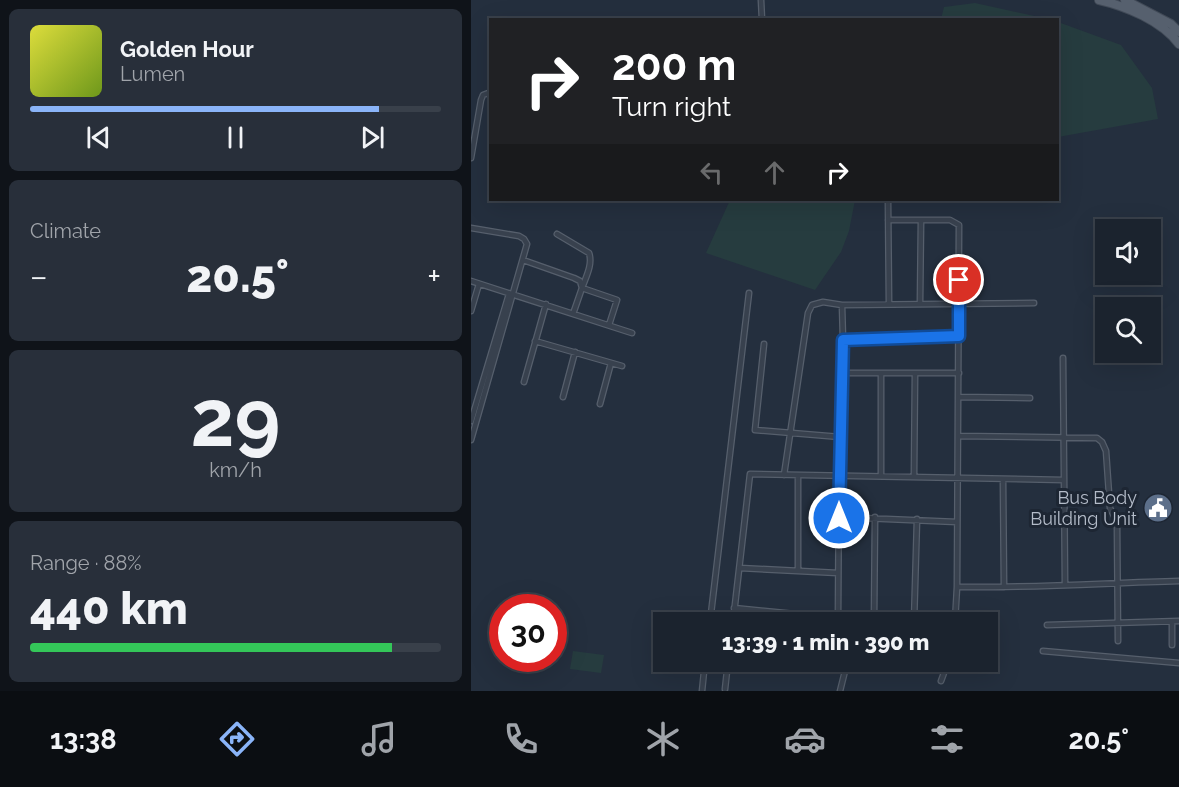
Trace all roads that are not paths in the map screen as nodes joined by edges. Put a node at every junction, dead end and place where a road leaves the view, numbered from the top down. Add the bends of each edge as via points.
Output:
1 (761, 0) edge
2 (1099, 0) edge
3 (1125, 0) edge
4 (762, 18) edge
5 (1179, 32) edge
6 (1179, 44) edge
7 (489, 93) edge
8 (471, 115) edge
9 (479, 116) junction
10 (471, 158) edge
11 (888, 201) edge
12 (888, 220) junction
13 (921, 220) junction
14 (471, 228) edge
15 (557, 234) dead end
16 (523, 260) junction
17 (471, 281) edge
18 (479, 284) junction
19 (582, 288) junction
20 (749, 293) dead end
21 (511, 294) junction
22 (959, 303) junction
23 (1034, 303) dead end
24 (546, 304) junction
25 (889, 304) junction
26 (920, 304) junction
27 (842, 305) junction
28 (471, 311) edge
29 (573, 314) junction
30 (609, 325) junction
31 (632, 333) dead end
32 (959, 336) junction
33 (535, 340) junction
34 (843, 340) junction
35 (764, 344) dead end
36 (575, 352) junction
37 (1063, 358) dead end
38 (611, 363) junction
39 (622, 366) dead end
40 (843, 373) junction
41 (881, 373) junction
42 (915, 373) junction
43 (959, 373) junction
44 (524, 382) dead end
45 (471, 392) edge
46 (479, 395) junction
47 (563, 397) dead end
48 (958, 397) junction
49 (1030, 398) dead end
50 (600, 404) dead end
51 (471, 421) edge
52 (789, 434) junction
53 (957, 436) junction
54 (1064, 436) junction
55 (840, 437) junction
56 (471, 440) edge
57 (784, 475) junction
58 (798, 476) junction
59 (839, 476) junction
60 (881, 476) junction
61 (914, 477) junction
62 (958, 478) junction
63 (1003, 479) junction
64 (1064, 480) junction
65 (839, 518) junction
66 (875, 518) junction
67 (917, 519) junction
68 (957, 522) junction
69 (739, 568) junction
70 (798, 570) junction
71 (838, 573) junction
72 (1179, 581) edge
73 (1118, 582) junction
74 (1065, 584) junction
75 (957, 587) junction
76 (1004, 587) junction
77 (735, 608) junction
78 (710, 612) edge
79 (734, 612) edge
80 (769, 612) edge
81 (838, 612) edge
82 (875, 612) edge
83 (914, 612) edge
84 (956, 612) edge
85 (1179, 621) edge
86 (1171, 622) junction
87 (1118, 624) junction
88 (1047, 625) dead end
89 (1118, 641) dead end
90 (1172, 645) dead end
91 (1043, 651) dead end
92 (1179, 663) edge
93 (704, 672) edge
94 (727, 672) edge
95 (845, 672) edge
96 (944, 672) edge
97 (941, 681) dead end
98 (725, 689) dead end
99 (702, 691) edge
100 (840, 691) edge

1 - 4 street
2 - 6 main road via 1164,27
3 - 5 main road
7 - 9 street via 483,95
8 - 9 street
9 - 10 street
11 - 12 street
12 - 13 street
12 - 25 street
13 - 22 street via 950,220 959,225
13 - 26 street
14 - 16 street via 524,239 527,244
15 - 19 street via 589,253 590,266
16 - 19 street via 574,278
16 - 21 street
17 - 18 street
18 - 21 street
18 - 28 street
19 - 29 street
19 - 30 street via 617,300
20 - 78 street
21 - 24 street
21 - 46 street
21 - 56 street
22 - 23 street
22 - 26 street
22 - 32 street
24 - 29 street
24 - 33 street
25 - 26 street
25 - 27 street
27 - 34 street
27 - 52 street via 817,303 808,313
29 - 30 street
30 - 31 street
32 - 34 street
32 - 43 street
33 - 36 street
33 - 44 street
34 - 40 street
35 - 52 street via 755,430
36 - 38 street
36 - 47 street
37 - 54 street
38 - 39 street
38 - 50 street
40 - 41 street
40 - 55 street
41 - 42 street
41 - 60 street
42 - 43 street
42 - 61 street
43 - 48 street
45 - 46 street
46 - 51 street
48 - 49 street
48 - 53 street
52 - 55 street
52 - 57 street
53 - 54 street
53 - 62 street
54 - 64 street
54 - 73 street via 1097,438 1106,451 1110,508 1117,522
55 - 59 street
57 - 58 street
57 - 69 street via 750,474
58 - 59 street
58 - 70 street
59 - 60 street
59 - 65 street
60 - 61 street
61 - 62 street
62 - 63 street
62 - 68 street
63 - 64 street
63 - 76 street
64 - 74 street
65 - 66 street
65 - 71 street
66 - 67 street
66 - 82 street
67 - 68 street
67 - 83 street
68 - 75 street
69 - 70 street
69 - 77 street
70 - 71 street
71 - 81 street
72 - 73 street
73 - 74 street
73 - 87 street
74 - 76 street
75 - 76 street
75 - 84 street
77 - 79 street
77 - 80 street
85 - 86 street
86 - 87 street
86 - 90 street
87 - 88 street
87 - 89 street
91 - 92 street
93 - 99 street
94 - 98 street
95 - 100 street
96 - 97 street

